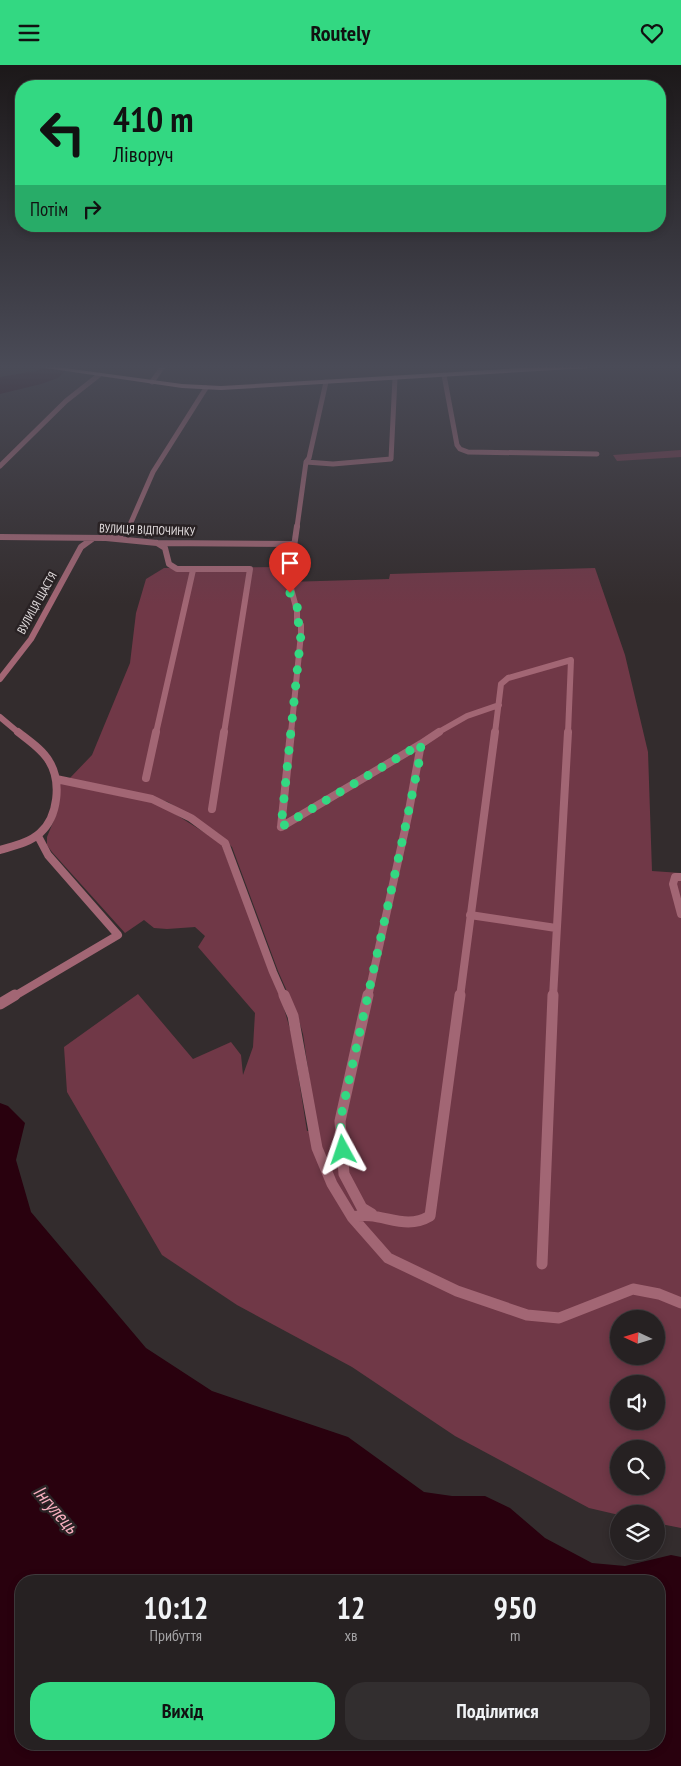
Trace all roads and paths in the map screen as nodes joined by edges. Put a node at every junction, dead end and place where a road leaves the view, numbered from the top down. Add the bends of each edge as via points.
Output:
1 (21, 445) edge
2 (170, 445) edge
3 (312, 445) edge
4 (391, 445) edge
5 (457, 445) edge
6 (597, 454) dead end
7 (306, 462) junction
8 (0, 466) edge
9 (0, 537) edge
10 (106, 538) junction
11 (94, 539) junction
12 (157, 543) junction
13 (294, 544) junction
14 (193, 569) junction
15 (0, 679) edge
16 (499, 705) junction
17 (0, 717) edge
18 (421, 744) junction
19 (146, 777) dead end
20 (56, 779) junction
21 (212, 809) dead end
22 (38, 836) junction
23 (0, 850) edge
24 (681, 877) edge
25 (470, 915) junction
26 (681, 915) edge
27 (556, 928) junction
28 (0, 1004) edge
29 (375, 1215) junction
30 (352, 1217) junction
31 (542, 1265) dead end
32 (681, 1303) edge

1 - 8 street
2 - 10 street via 153,472 131,526 119,535
3 - 7 street
4 - 7 street via 390,459 333,464
5 - 6 street via 468,453
7 - 13 street
9 - 11 street, ВУЛИЦЯ ВІДПОЧИНКУ
10 - 11 street, ВУЛИЦЯ ВІДПОЧИНКУ
10 - 12 street, ВУЛИЦЯ ВІДПОЧИНКУ
11 - 15 street, ВУЛИЦЯ ЩАСТЯ via 81,547 31,639
12 - 13 street, ВУЛИЦЯ ВІДПОЧИНКУ
12 - 14 street via 165,548 169,564 176,569
13 - 18 street via 289,581 290,593 299,611 297,621 301,625 301,634 281,827
14 - 19 street
14 - 21 street via 250,569
16 - 18 street via 462,716
16 - 25 street
16 - 27 street via 499,689 508,678 571,660 564,838
17 - 20 street via 48,758
18 - 29 street via 406,826 340,1121 344,1174 362,1207
20 - 22 street via 52,815
20 - 30 street via 166,804 225,843 273,972 293,1016 317,1148 332,1184
22 - 23 street
22 - 28 street via 48,855 118,935
24 - 26 street via 676,877 673,884
25 - 27 street
25 - 29 street via 430,1216 423,1222 409,1224
27 - 31 street
29 - 30 street
30 - 32 street via 388,1258 458,1291 527,1315 559,1318 633,1289 659,1293

